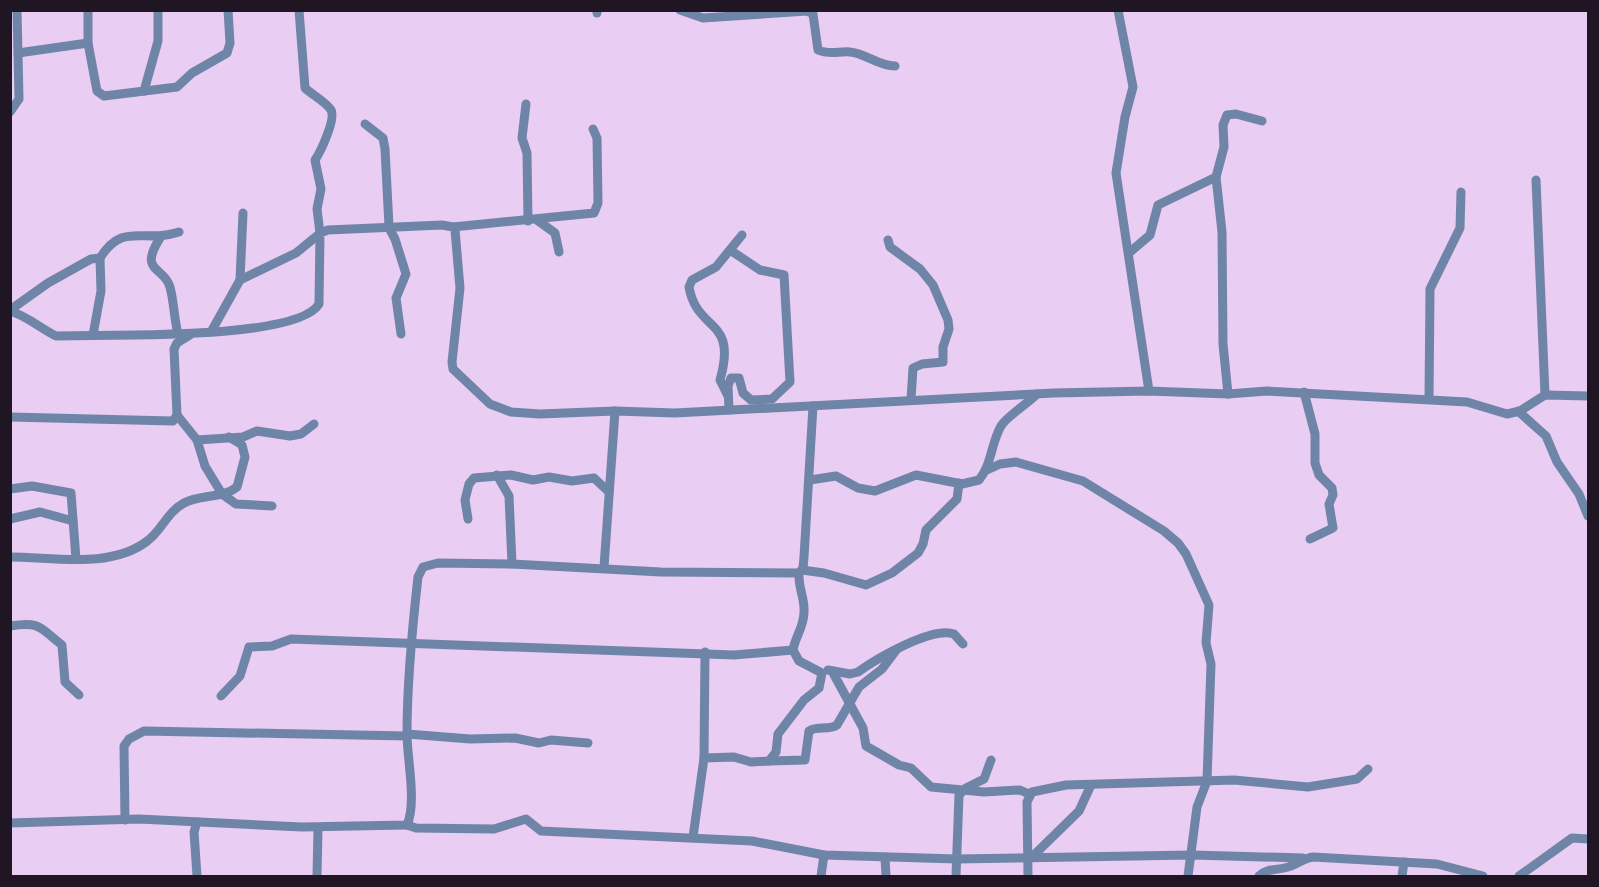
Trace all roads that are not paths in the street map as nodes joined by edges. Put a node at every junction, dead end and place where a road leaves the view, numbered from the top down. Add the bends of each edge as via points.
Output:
1 (17, 10) edge
2 (88, 10) edge
3 (158, 10) edge
4 (228, 10) edge
5 (299, 10) edge
6 (680, 10) edge
7 (1118, 10) edge
8 (742, 13) edge
9 (88, 43) junction
10 (18, 52) junction
11 (895, 66) dead end
12 (144, 91) junction
13 (526, 104) dead end
14 (10, 112) edge
15 (1262, 121) dead end
16 (365, 124) dead end
17 (592, 129) dead end
18 (1216, 177) junction
19 (1536, 180) dead end
20 (1461, 192) dead end
21 (243, 213) dead end
22 (533, 221) junction
23 (388, 226) junction
24 (453, 227) junction
25 (179, 232) dead end
26 (319, 234) junction
27 (742, 235) dead end
28 (160, 238) junction
29 (888, 240) dead end
30 (730, 250) junction
31 (559, 252) dead end
32 (1130, 252) junction
33 (100, 258) junction
34 (240, 280) junction
35 (10, 310) edge
36 (211, 332) junction
37 (194, 333) junction
38 (178, 334) junction
39 (401, 334) dead end
40 (93, 335) junction
41 (1149, 390) junction
42 (1304, 392) junction
43 (1037, 394) junction
44 (1228, 394) junction
45 (1545, 395) junction
46 (1588, 396) edge
47 (729, 398) junction
48 (911, 399) junction
49 (1430, 399) junction
50 (813, 406) junction
51 (729, 410) junction
52 (615, 411) junction
53 (1518, 411) junction
54 (177, 415) junction
55 (10, 417) edge
56 (314, 424) dead end
57 (229, 437) junction
58 (198, 440) junction
59 (987, 470) junction
60 (497, 475) junction
61 (810, 480) junction
62 (959, 483) junction
63 (10, 489) edge
64 (609, 492) junction
65 (222, 494) junction
66 (272, 506) dead end
67 (1588, 516) edge
68 (10, 519) edge
69 (468, 519) dead end
70 (73, 521) junction
71 (1310, 539) dead end
72 (10, 557) edge
73 (76, 559) junction
74 (512, 564) junction
75 (604, 567) junction
76 (800, 572) junction
77 (10, 626) edge
78 (963, 644) dead end
79 (410, 645) junction
80 (793, 650) junction
81 (897, 650) junction
82 (705, 652) junction
83 (817, 668) junction
84 (832, 671) junction
85 (79, 695) dead end
86 (221, 696) dead end
87 (849, 702) junction
88 (407, 735) junction
89 (588, 743) dead end
90 (704, 758) junction
91 (992, 760) dead end
92 (769, 761) junction
93 (1368, 769) dead end
94 (1207, 781) junction
95 (1091, 785) junction
96 (962, 790) junction
97 (1029, 794) junction
98 (125, 820) junction
99 (197, 822) junction
100 (10, 823) edge
101 (407, 825) junction
102 (318, 828) junction
103 (693, 837) junction
104 (1588, 839) edge
105 (824, 855) junction
106 (1192, 855) junction
107 (1031, 856) junction
108 (885, 857) junction
109 (1303, 858) junction
110 (957, 859) junction
111 (1404, 862) junction
112 (197, 876) edge
113 (317, 876) edge
114 (821, 876) edge
115 (886, 876) edge
116 (956, 876) edge
117 (1028, 876) edge
118 (1188, 876) edge
119 (1259, 876) edge
120 (1402, 876) edge
121 (1483, 876) edge
122 (1519, 876) edge

1 - 10 street
2 - 9 street
3 - 12 street via 158,41
4 - 12 street via 227,53 192,73 177,87
5 - 26 street via 305,88 330,108 333,117 315,160 321,189 317,209
6 - 8 street via 703,18
7 - 32 street via 1133,87 1116,173
8 - 11 street via 807,12 815,19 818,50 857,53
9 - 10 street
9 - 12 street via 100,94
10 - 14 street via 19,99
13 - 22 street via 522,138
15 - 18 street via 1227,115
16 - 23 street via 383,138
17 - 22 street via 597,138 598,203 594,213
18 - 32 street via 1158,205 1150,235
18 - 44 street
19 - 45 street
20 - 49 street via 1460,228 1430,289
21 - 34 street
22 - 24 street
22 - 31 street via 555,233
23 - 24 street
23 - 26 street
23 - 39 street via 406,274 396,298
24 - 52 street via 460,288 452,362 458,374 490,404 511,412
25 - 28 street
26 - 34 street via 296,253
26 - 36 street via 321,295 315,310 281,324
27 - 30 street
28 - 33 street via 118,237
28 - 38 street via 152,255 153,264 170,285
29 - 48 street via 890,247 915,264 933,285 948,320 943,362 913,368
30 - 47 street via 716,267 692,280 689,287 699,310 722,336 726,347 720,380
30 - 47 street via 760,270 784,275 790,382 772,399 751,400 743,393 739,378 731,378
32 - 41 street
33 - 35 street via 48,283
33 - 40 street via 101,291
34 - 36 street
35 - 40 street via 56,336
36 - 37 street
37 - 38 street
37 - 54 street via 174,349
38 - 40 street
41 - 43 street
41 - 44 street
42 - 44 street
42 - 49 street
42 - 71 street via 1315,434 1315,463 1333,495 1329,504 1333,528
43 - 48 street via 970,400
43 - 59 street via 1003,423
45 - 46 street
45 - 53 street
47 - 51 street
48 - 50 street
49 - 53 street via 1467,402 1507,414
50 - 51 street
50 - 61 street
51 - 52 street
52 - 64 street
53 - 67 street via 1546,436
54 - 55 street via 174,421
54 - 58 street
56 - 57 street via 301,434 290,436 257,431
57 - 58 street
57 - 65 street via 242,445 245,457 237,487
58 - 65 street via 205,466
59 - 62 street via 979,480
59 - 94 street via 1016,462 1077,479 1133,510 1178,543 1209,608
60 - 64 street via 533,480 594,478
60 - 69 street via 474,478 469,484 465,500
60 - 74 street via 508,496
61 - 62 street via 836,476 858,488 875,491 916,475
61 - 76 street
62 - 76 street via 957,499 926,530 921,549 892,573 866,585 824,573
63 - 70 street via 32,486 71,492
64 - 75 street
65 - 66 street via 236,504
65 - 73 street via 187,501 172,511 155,535 132,551
68 - 70 street via 40,512
70 - 73 street
72 - 73 street
74 - 75 street
74 - 79 street via 427,565 418,577
75 - 76 street via 661,572
76 - 80 street via 798,586 804,612
77 - 85 street via 40,625 62,645 65,682
78 - 81 street via 954,634 942,632
79 - 82 street
79 - 86 street via 291,639 272,646 255,646 246,650 240,676
79 - 88 street
80 - 82 street via 734,655
80 - 83 street via 799,661
81 - 84 street via 858,672
81 - 87 street
82 - 90 street
83 - 84 street
83 - 92 street via 822,673 819,688 777,734 776,752
84 - 87 street
87 - 92 street via 837,725 810,731 805,760
87 - 96 street via 863,729 866,746 902,767 911,768 931,787
88 - 89 street
88 - 98 street via 144,731 124,746
88 - 101 street via 411,811
90 - 92 street
90 - 103 street
91 - 96 street via 984,779
93 - 94 street via 1357,779 1308,787
94 - 95 street
94 - 106 street via 1197,807
95 - 97 street
95 - 107 street via 1079,811
96 - 97 street via 1020,790
96 - 110 street via 958,801
97 - 107 street
98 - 99 street
98 - 100 street
99 - 102 street
99 - 112 street
101 - 102 street
101 - 103 street via 494,828 526,819 541,831
102 - 113 street
103 - 105 street via 752,841
104 - 122 street via 1572,838
105 - 108 street
105 - 114 street
106 - 107 street
106 - 109 street
106 - 118 street
107 - 110 street
107 - 117 street
108 - 110 street
108 - 115 street
109 - 111 street
109 - 119 street via 1292,866
110 - 116 street
111 - 120 street
111 - 121 street via 1437,864

